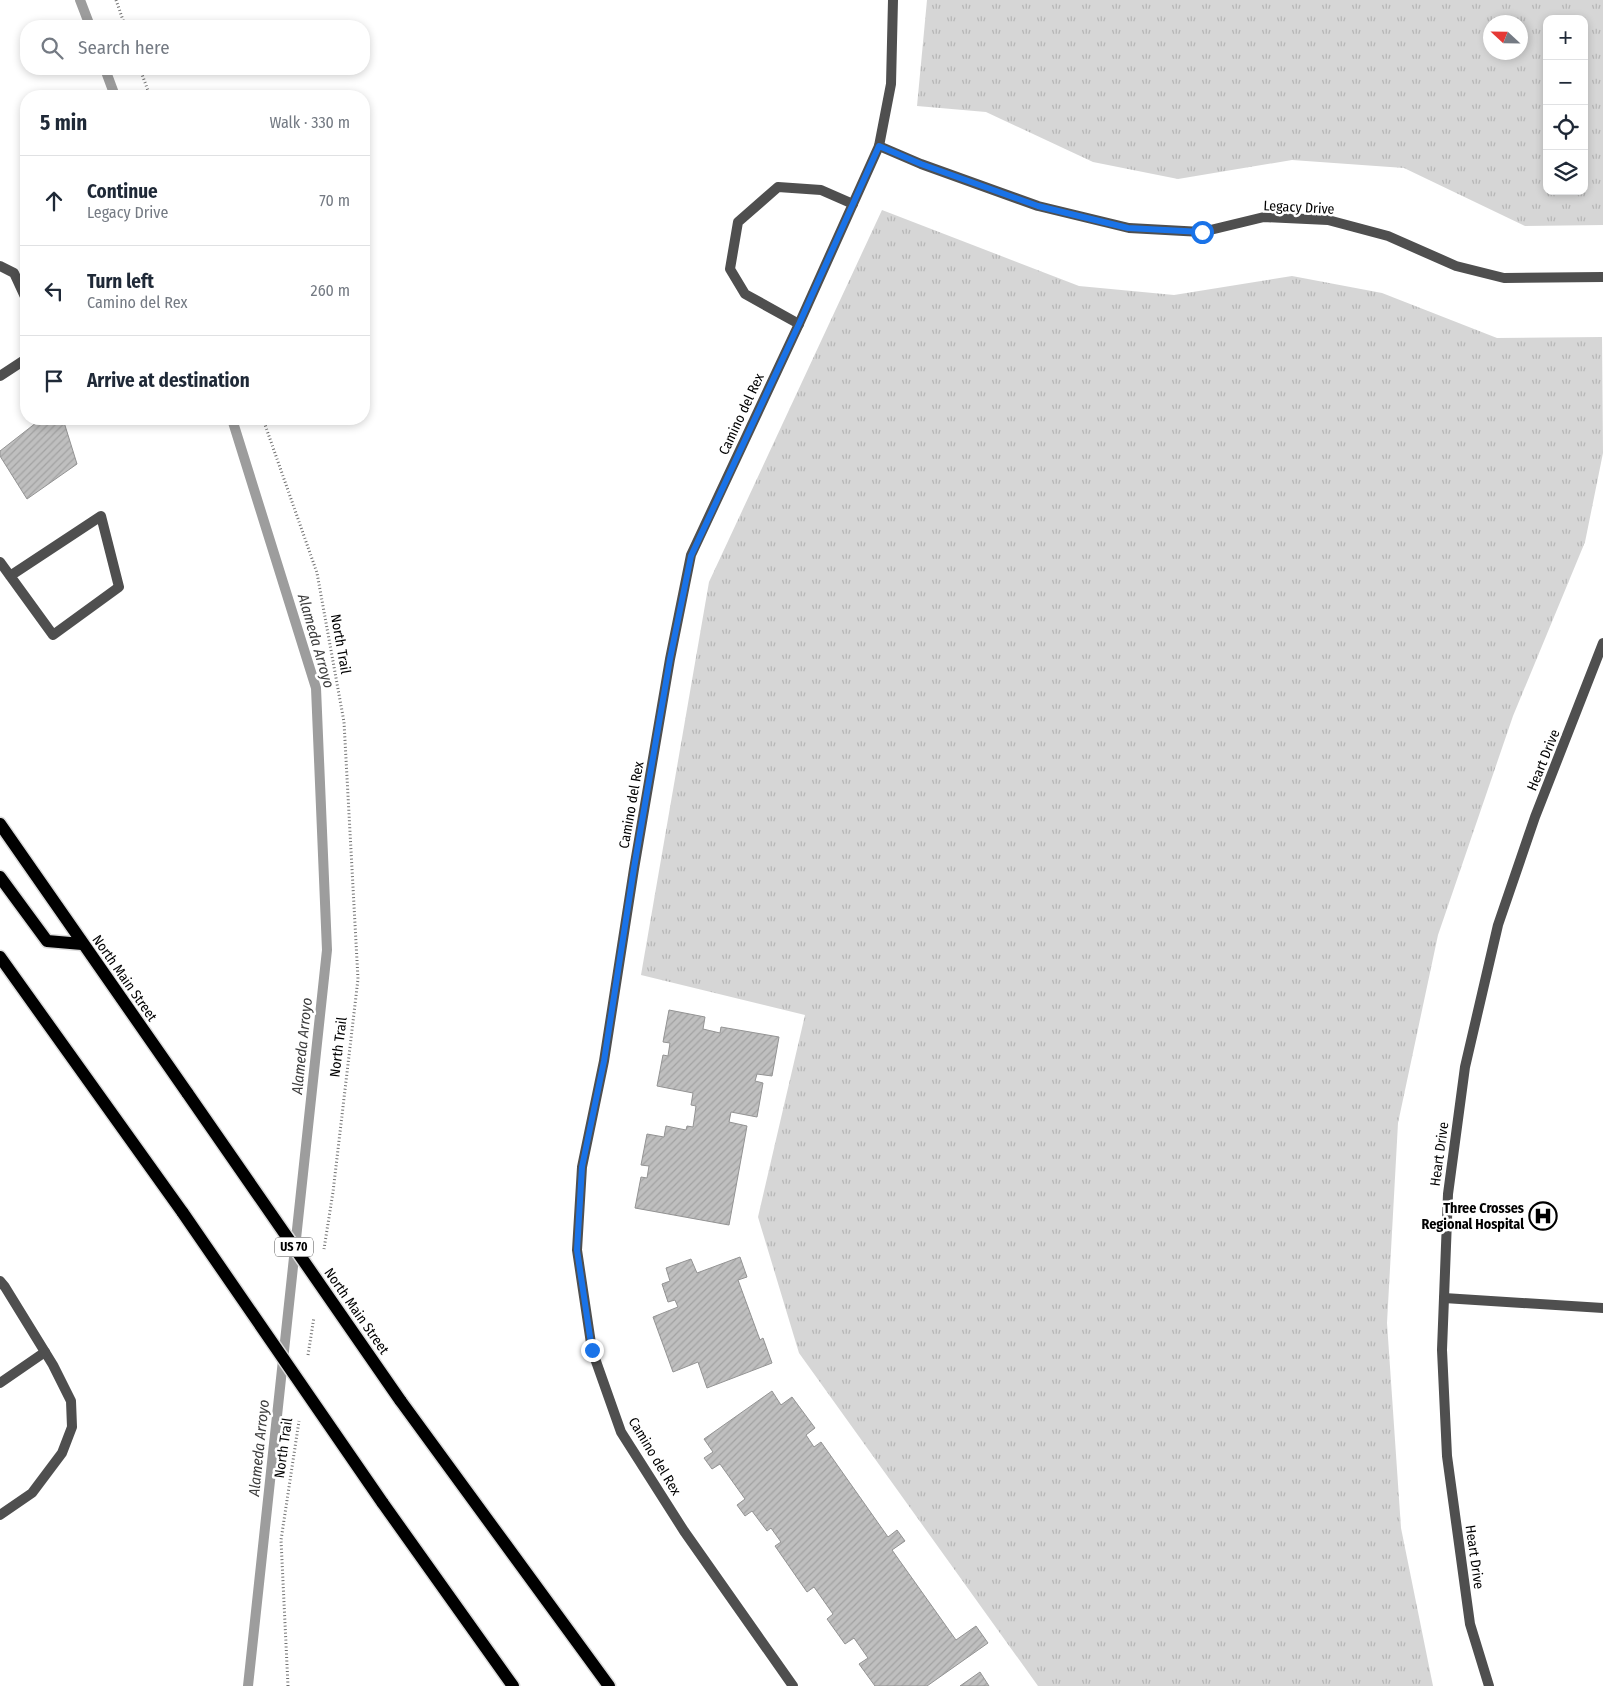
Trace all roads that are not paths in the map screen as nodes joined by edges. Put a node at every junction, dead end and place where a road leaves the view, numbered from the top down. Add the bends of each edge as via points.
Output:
1 (893, 0) edge
2 (879, 146) junction
3 (853, 204) junction
4 (0, 266) edge
5 (1603, 277) edge
6 (20, 286) edge
7 (799, 324) junction
8 (20, 363) edge
9 (0, 376) edge
10 (0, 562) edge
11 (10, 576) junction
12 (1603, 644) edge
13 (0, 824) edge
14 (0, 877) edge
15 (82, 944) junction
16 (0, 957) edge
17 (0, 1281) edge
18 (1444, 1298) junction
19 (1603, 1308) edge
20 (45, 1352) junction
21 (0, 1383) edge
22 (0, 1515) edge
23 (513, 1686) edge
24 (609, 1686) edge
25 (793, 1686) edge
26 (1489, 1686) edge

1 - 2 street, Camino del Rex via 890,84
2 - 3 street, Camino del Rex
2 - 5 street, Legacy Drive via 1038,206 1128,228 1202,232 1264,217 1328,220 1388,236 1456,266 1504,278
3 - 7 street, Camino del Rex
3 - 7 street via 821,190 778,187 738,222 730,269 745,294
4 - 6 street via 14,273
7 - 25 street, Camino del Rex via 691,556 670,659 604,1061 582,1167 577,1250 592,1350 621,1432 684,1531
8 - 9 street
10 - 11 street
11 - 11 street via 53,635 120,587 101,516
12 - 18 street, Heart Drive via 1535,817 1498,925 1465,1067 1448,1194
13 - 15 main road, North Main Street / US 70
14 - 15 main road via 47,940
15 - 24 main road, North Main Street / US 70, bridge via 400,1400
16 - 23 main road, bridge via 184,1213
17 - 20 street
18 - 19 street
18 - 26 street, Heart Drive via 1442,1350 1447,1456 1470,1624
20 - 21 street
20 - 22 street via 71,1401 72,1427 62,1453 32,1493

